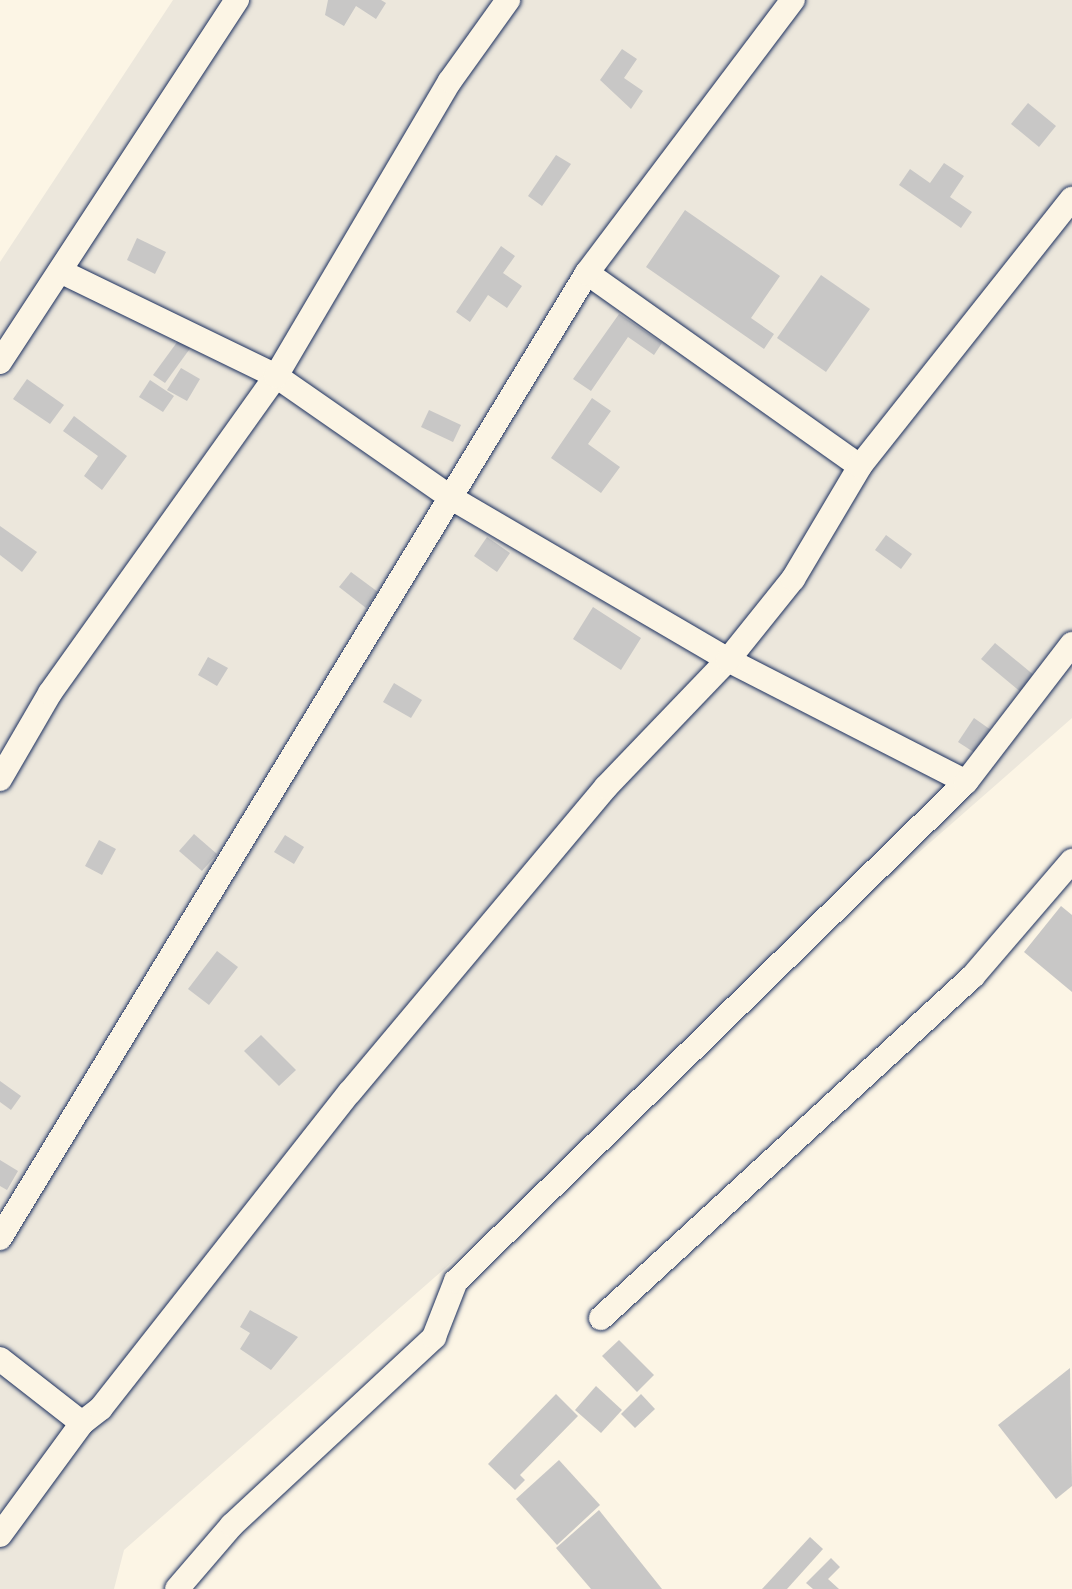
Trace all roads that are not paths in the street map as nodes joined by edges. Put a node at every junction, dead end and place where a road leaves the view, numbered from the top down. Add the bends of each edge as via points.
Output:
1 (237, 0) edge
2 (508, 0) edge
3 (793, 0) edge
4 (1072, 199) edge
5 (64, 273) junction
6 (587, 273) junction
7 (0, 362) edge
8 (276, 376) junction
9 (860, 466) junction
10 (453, 499) junction
11 (1072, 644) edge
12 (728, 660) junction
13 (0, 779) edge
14 (966, 782) junction
15 (1072, 861) edge
16 (0, 1238) edge
17 (601, 1318) dead end
18 (0, 1359) edge
19 (82, 1423) junction
20 (0, 1535) edge
21 (177, 1589) edge

1 - 5 street
2 - 8 street via 450,81
3 - 6 street
4 - 9 street
5 - 7 street
5 - 8 street
6 - 9 street
6 - 10 street
8 - 10 street
8 - 13 street via 50,693
9 - 12 street via 793,579
10 - 12 street
10 - 16 street
11 - 14 street
12 - 14 street
12 - 19 street via 596,799 350,1092 101,1408
14 - 21 street via 732,1017 456,1281 434,1337 232,1525
15 - 17 street via 973,976
18 - 19 street
19 - 20 street

